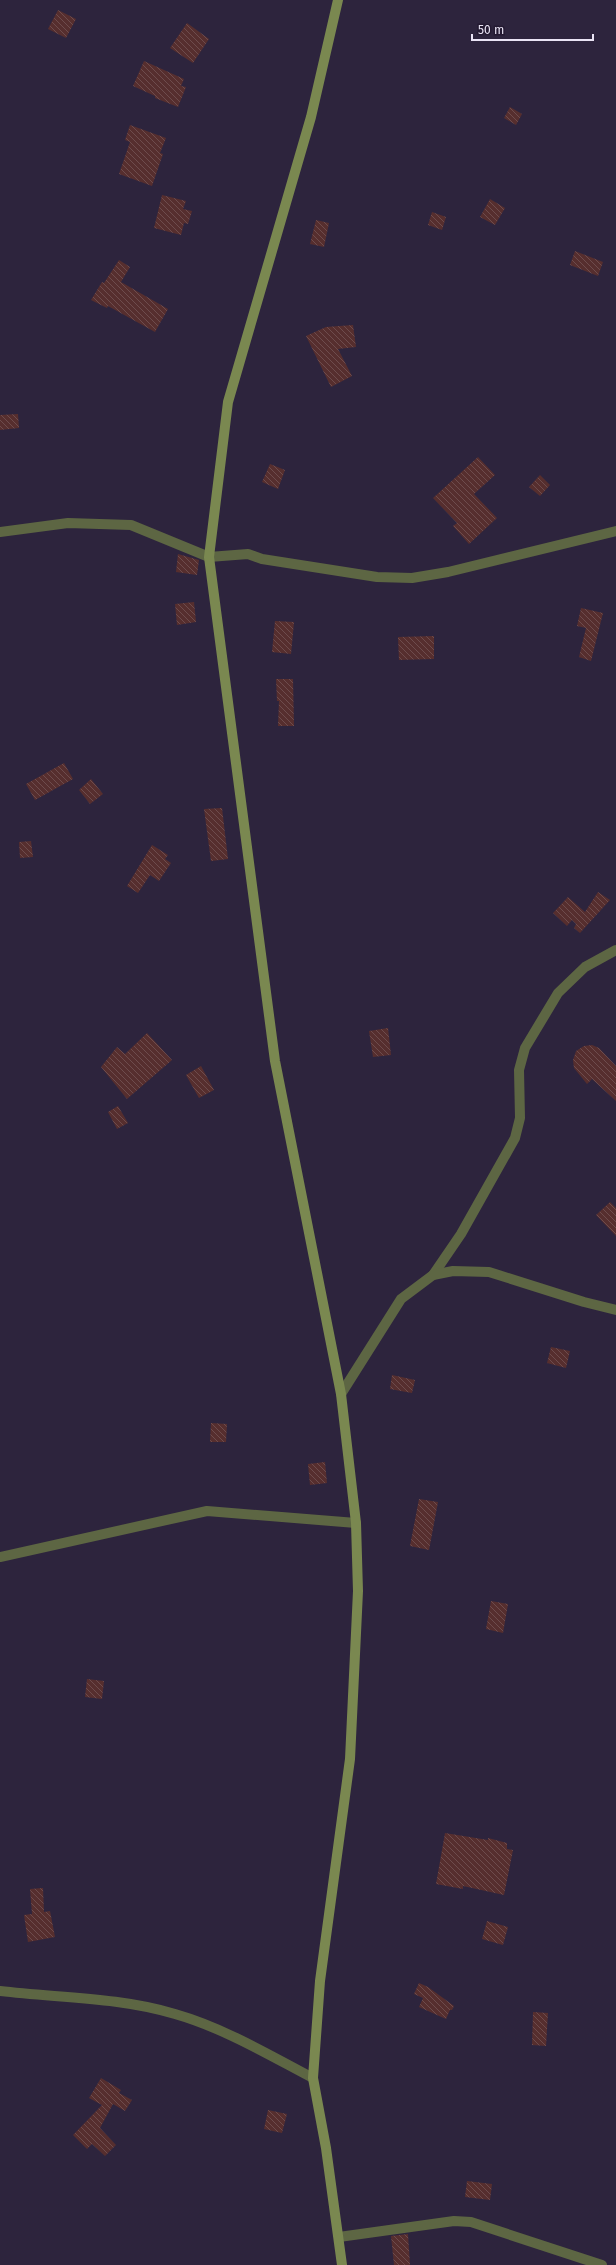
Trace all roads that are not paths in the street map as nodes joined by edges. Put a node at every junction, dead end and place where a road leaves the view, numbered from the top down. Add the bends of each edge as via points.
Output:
1 (338, 0) edge
2 (616, 531) edge
3 (0, 532) edge
4 (209, 557) junction
5 (616, 950) edge
6 (434, 1275) junction
7 (616, 1310) edge
8 (341, 1394) junction
9 (356, 1523) junction
10 (0, 1557) edge
11 (0, 1991) edge
12 (313, 2078) junction
13 (339, 2237) junction
14 (342, 2265) edge
15 (602, 2265) edge

1 - 4 street via 311,117 228,402
2 - 4 street via 448,572 412,578 377,577 262,559 248,554
3 - 4 street via 68,523 131,525
4 - 8 street via 275,1061
5 - 6 street via 585,967 558,993 525,1048 519,1070 520,1118 515,1138 461,1234
6 - 7 street via 453,1271 489,1272
6 - 8 street via 400,1299
8 - 9 street
9 - 10 street via 207,1511
9 - 12 street via 358,1591 350,1759 321,1974
11 - 12 street via 133,2005 175,2014 216,2029
12 - 13 street
13 - 14 street
13 - 15 street via 454,2220

